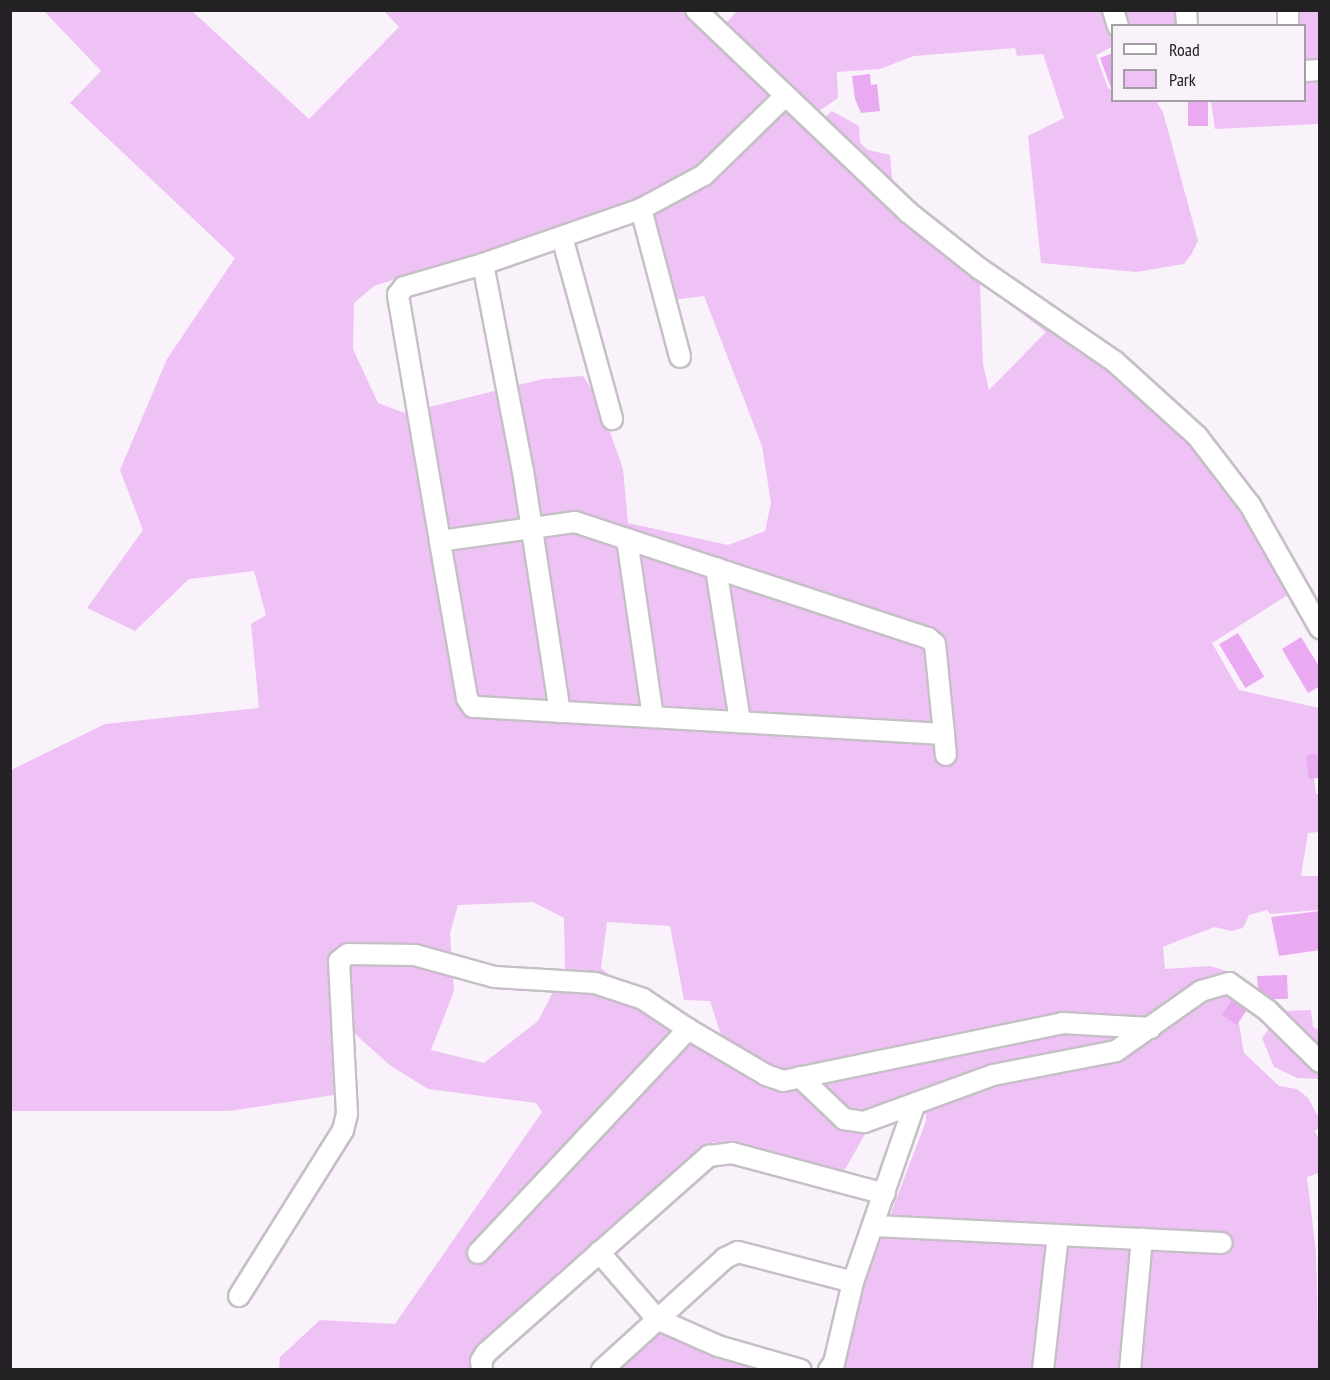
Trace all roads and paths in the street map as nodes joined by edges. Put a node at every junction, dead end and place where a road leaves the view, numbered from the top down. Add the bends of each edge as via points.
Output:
1 (696, 10) edge
2 (784, 97) junction
3 (641, 209) junction
4 (562, 237) junction
5 (483, 264) junction
6 (680, 357) dead end
7 (612, 419) dead end
8 (531, 528) junction
9 (627, 539) junction
10 (440, 541) junction
11 (716, 568) junction
12 (1320, 628) edge
13 (560, 712) junction
14 (653, 717) junction
15 (740, 722) junction
16 (944, 734) junction
17 (946, 755) dead end
18 (1151, 1028) junction
19 (688, 1029) junction
20 (1320, 1062) edge
21 (800, 1077) junction
22 (915, 1103) junction
23 (885, 1194) junction
24 (875, 1226) junction
25 (1058, 1235) junction
26 (1143, 1239) junction
27 (1222, 1244) dead end
28 (599, 1252) junction
29 (478, 1253) dead end
30 (853, 1282) junction
31 (239, 1296) dead end
32 (657, 1320) junction
33 (482, 1370) edge
34 (602, 1370) edge
35 (801, 1370) edge
36 (829, 1370) edge
37 (1043, 1370) edge
38 (1130, 1370) edge

1 - 2 street
2 - 3 street via 704,175
2 - 12 street via 950,247 1114,361 1197,436 1250,505
3 - 4 street
3 - 6 street
4 - 5 street
4 - 7 street
5 - 8 street
5 - 10 street via 404,287 398,295
8 - 9 street via 575,522
8 - 10 street
8 - 13 street
9 - 11 street
9 - 14 street
10 - 13 street via 467,698 473,707
11 - 15 street
11 - 16 street via 928,638 935,644
13 - 14 street
14 - 15 street
15 - 16 street
16 - 17 street
18 - 20 street via 1201,992 1229,983 1267,1010
18 - 21 street via 1062,1023
18 - 22 street via 1116,1051 993,1075
19 - 21 street via 776,1080
19 - 29 street
19 - 31 street via 643,999 603,985 495,977 415,955 348,954 339,961 347,1114 343,1130
21 - 22 street via 853,1122 864,1122
22 - 23 street
23 - 24 street
23 - 28 street via 720,1152 709,1155
24 - 25 street
24 - 30 street
25 - 26 street
25 - 37 street
26 - 27 street
26 - 38 street
28 - 32 street
28 - 33 street via 486,1353 481,1360
30 - 32 street via 738,1252 725,1258
30 - 36 street
32 - 34 street
32 - 35 street via 718,1346

